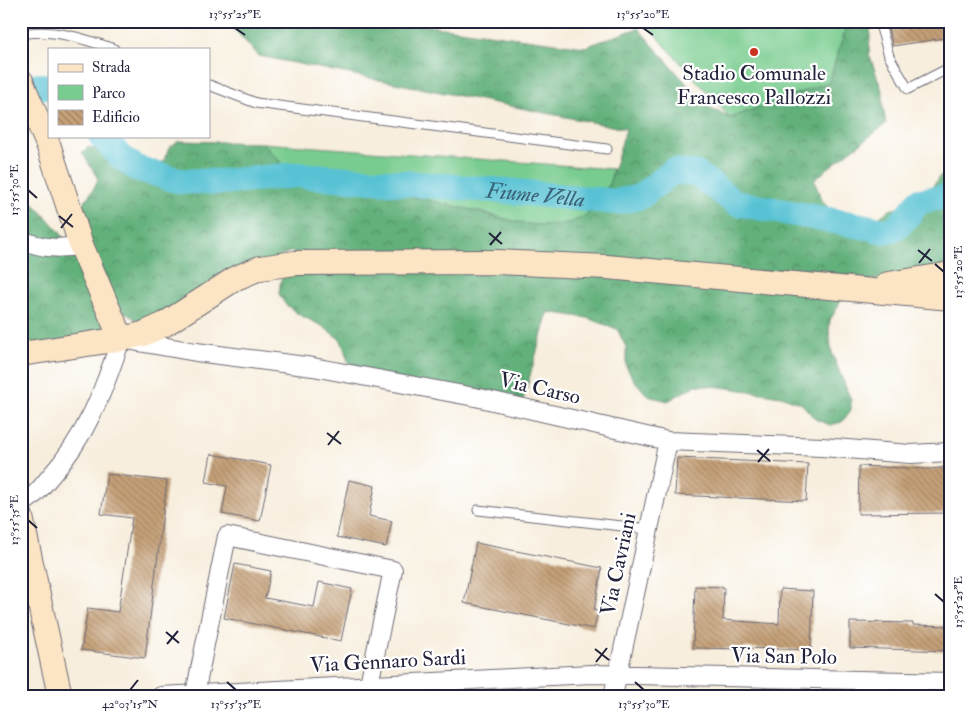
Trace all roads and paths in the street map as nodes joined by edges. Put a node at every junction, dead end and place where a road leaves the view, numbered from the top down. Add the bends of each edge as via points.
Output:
1 (879, 21) edge
2 (21, 34) edge
3 (110, 48) edge
4 (951, 68) edge
5 (21, 81) edge
6 (210, 85) edge
7 (607, 149) dead end
8 (21, 240) edge
9 (81, 244) junction
10 (951, 274) edge
11 (855, 289) junction
12 (951, 298) edge
13 (121, 339) junction
14 (21, 354) edge
15 (668, 442) junction
16 (951, 452) edge
17 (21, 504) edge
18 (478, 510) dead end
19 (21, 516) edge
20 (649, 529) junction
21 (617, 674) junction
22 (951, 682) edge
23 (369, 684) junction
24 (913, 688) edge
25 (195, 694) junction
26 (60, 696) edge
27 (161, 696) edge
28 (613, 696) edge

1 - 4 lane via 888,56 908,89
2 - 3 lane via 65,35
5 - 9 street via 49,147
6 - 7 lane via 256,103
8 - 9 street via 56,249
9 - 13 street
10 - 11 street
11 - 12 street
11 - 13 street via 607,267 506,262 295,263 260,268 236,278 164,324 143,334
13 - 14 street
13 - 15 street, Via Carso via 313,367 471,396
13 - 17 street via 86,428 62,464 34,496
15 - 16 street, Via Carso via 910,454
15 - 20 street, Via Cavriani
18 - 20 lane
19 - 26 street
20 - 21 street, Via Cavriani
21 - 23 street, Via Gennaro Sardi
21 - 24 street, Via San Polo
21 - 28 street, Via Cavriani
22 - 24 street, Via San Polo
23 - 25 street, Via Gennaro Sardi
23 - 25 street via 393,570 227,536
25 - 27 street, Via Gennaro Sardi

